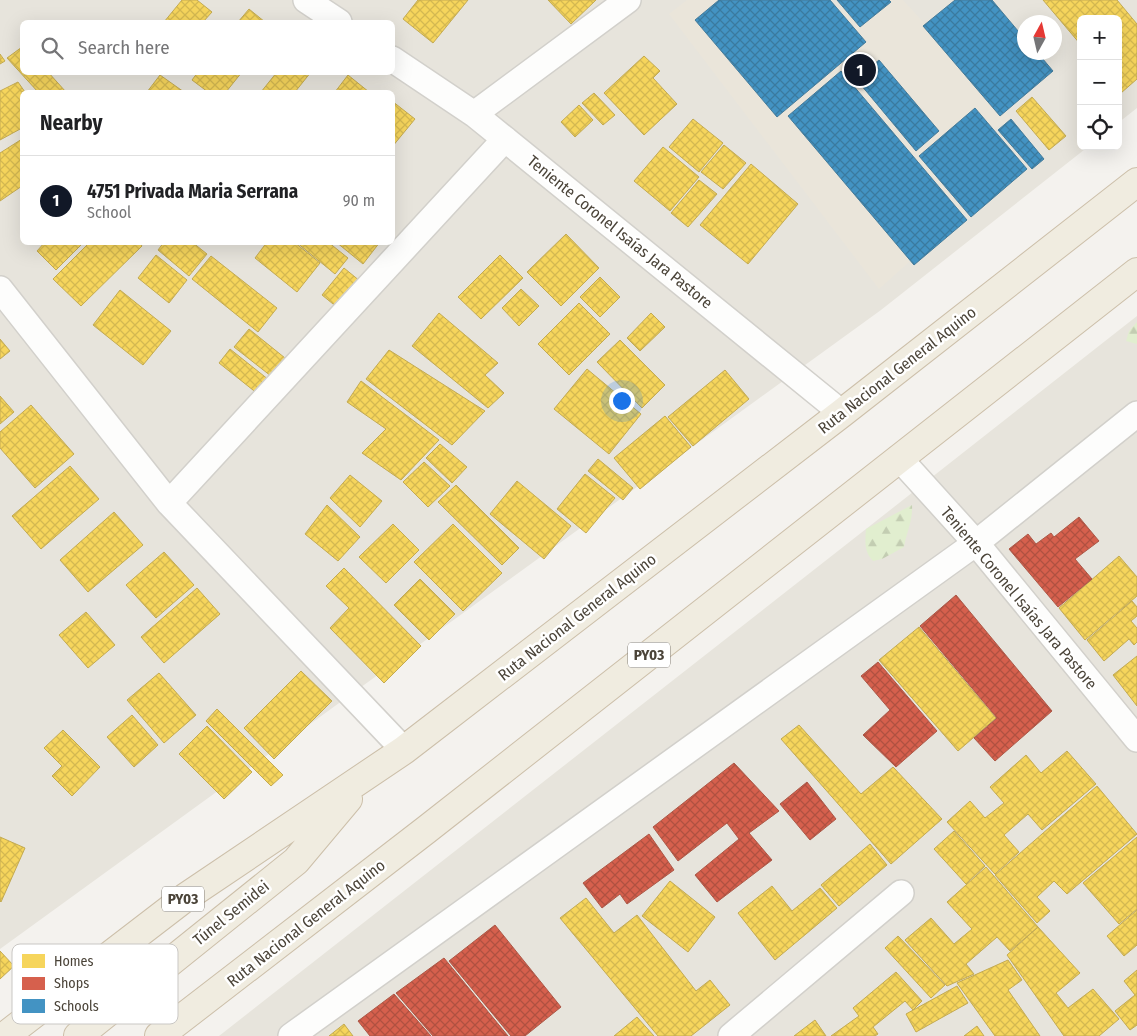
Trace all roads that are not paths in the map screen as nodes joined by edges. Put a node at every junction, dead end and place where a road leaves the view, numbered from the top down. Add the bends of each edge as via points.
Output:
1 (306, 0) edge
2 (628, 0) edge
3 (336, 20) edge
4 (395, 61) edge
5 (474, 114) junction
6 (505, 139) junction
7 (1137, 182) edge
8 (1137, 272) edge
9 (0, 289) edge
10 (842, 413) junction
11 (1137, 414) edge
12 (899, 458) junction
13 (170, 503) junction
14 (976, 543) junction
15 (1137, 739) edge
16 (404, 750) junction
17 (369, 774) junction
18 (901, 893) dead end
19 (125, 944) edge
20 (178, 956) edge
21 (178, 1021) edge
22 (21, 1024) edge
23 (93, 1024) edge
24 (175, 1024) edge
25 (5, 1036) edge
26 (78, 1036) edge
27 (159, 1036) edge
28 (291, 1036) edge
29 (731, 1036) edge

1 - 3 street
2 - 5 street
4 - 5 street, Teniente Coronel Isaías Jara Pastore
5 - 6 street, Teniente Coronel Isaías Jara Pastore
6 - 10 street, Teniente Coronel Isaías Jara Pastore
6 - 13 street
7 - 10 highway, Ruta Nacional General Aquino / PY03
8 - 12 highway, Ruta Nacional General Aquino / PY03
9 - 13 street
10 - 16 highway, Ruta Nacional General Aquino / PY03
11 - 14 street
12 - 14 street, Teniente Coronel Isaías Jara Pastore
12 - 21 highway, Ruta Nacional General Aquino / PY03
13 - 16 street
14 - 15 street, Teniente Coronel Isaías Jara Pastore
14 - 28 street
16 - 17 highway, Ruta Nacional General Aquino / PY03
17 - 19 highway, Ruta Nacional General Aquino / PY03 via 186,897
17 - 20 highway, Túnel Semidei via 296,861
18 - 29 street
22 - 25 highway, Ruta Nacional General Aquino / PY03
23 - 26 highway, Túnel Semidei
24 - 27 highway, Ruta Nacional General Aquino / PY03

